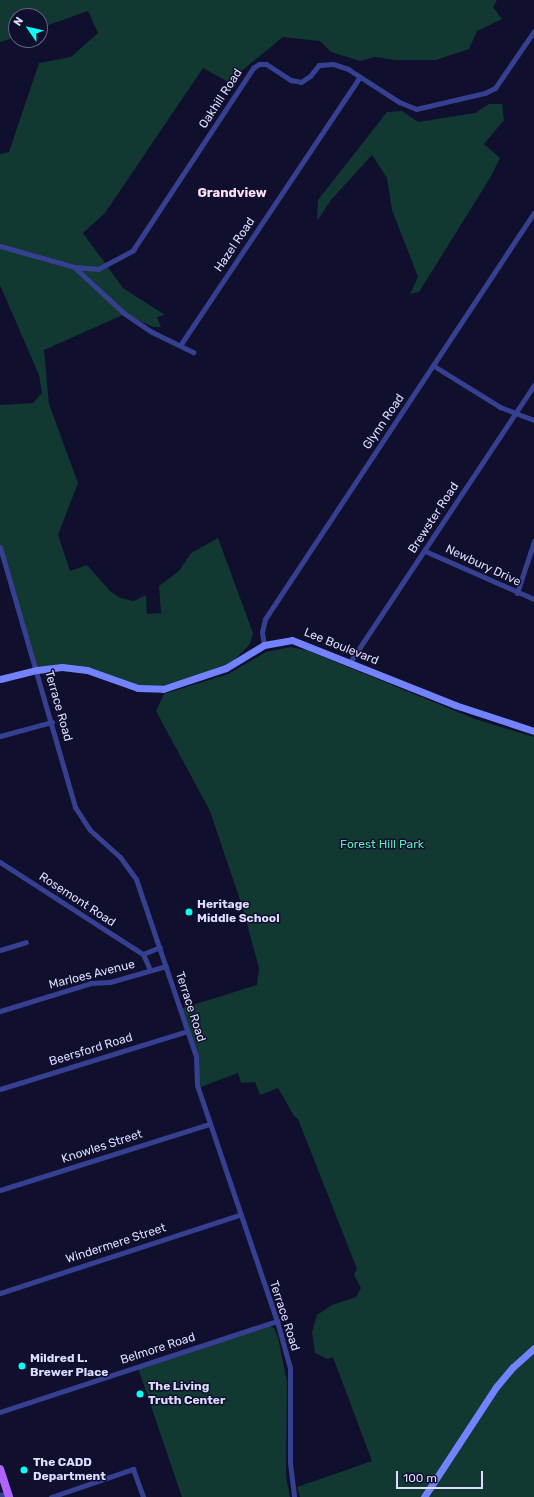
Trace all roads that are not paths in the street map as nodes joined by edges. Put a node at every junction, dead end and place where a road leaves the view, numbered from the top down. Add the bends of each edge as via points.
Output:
1 (534, 32) edge
2 (360, 77) junction
3 (534, 214) edge
4 (0, 246) edge
5 (74, 267) junction
6 (181, 344) junction
7 (192, 352) dead end
8 (434, 366) junction
9 (534, 385) edge
10 (515, 413) junction
11 (534, 420) edge
12 (534, 541) edge
13 (0, 547) edge
14 (425, 551) junction
15 (517, 593) junction
16 (534, 599) edge
17 (264, 645) junction
18 (350, 662) junction
19 (37, 670) junction
20 (0, 679) edge
21 (52, 722) junction
22 (534, 732) edge
23 (0, 736) edge
24 (0, 862) edge
25 (26, 942) dead end
26 (160, 947) junction
27 (0, 950) edge
28 (143, 954) junction
29 (166, 966) junction
30 (150, 970) junction
31 (0, 1011) edge
32 (187, 1031) junction
33 (0, 1089) edge
34 (209, 1124) junction
35 (0, 1190) edge
36 (239, 1215) junction
37 (0, 1293) edge
38 (277, 1320) junction
39 (534, 1348) edge
40 (0, 1412) edge
41 (0, 1469) edge
42 (6, 1495) edge
43 (51, 1497) edge
44 (143, 1497) edge
45 (294, 1497) edge
46 (424, 1497) edge

1 - 2 street, Oakhill Road via 495,88 485,93 416,109 399,102
2 - 5 street, Oakhill Road via 348,69 328,64 319,65 301,82 290,80 266,64 254,68 133,250 98,269
2 - 6 street, Hazel Road
3 - 8 street, Glynn Road
4 - 5 street
5 - 6 street via 125,314 152,332
6 - 7 street
8 - 10 street via 479,395
8 - 17 street, Glynn Road via 266,619 262,632
9 - 10 street, Brewster Road
10 - 11 street
10 - 14 street, Brewster Road
12 - 15 street
13 - 19 street, Terrace Road
14 - 15 street, Newbury Drive
14 - 18 street, Brewster Road
15 - 16 street, Newbury Drive
17 - 18 street, Lee Boulevard via 296,641
17 - 19 street, Lee Boulevard via 226,668 163,688 141,688 120,684 75,668
18 - 22 street, Lee Boulevard via 455,705
19 - 20 street, Lee Boulevard
19 - 21 street, Terrace Road
21 - 23 street
21 - 26 street, Terrace Road via 79,816 132,872
24 - 28 street, Rosemont Road
25 - 27 street
26 - 28 street
26 - 29 street, Terrace Road
28 - 30 street
29 - 30 street, Marloes Avenue
29 - 32 street, Terrace Road
30 - 31 street, Marloes Avenue via 110,982 91,983
32 - 33 street, Beersford Road
32 - 34 street, Terrace Road via 196,1056 197,1085
34 - 35 street, Knowles Street
34 - 36 street, Terrace Road
36 - 37 street, Windermere Street
36 - 38 street, Terrace Road
38 - 40 street, Belmore Road
38 - 45 street, Terrace Road via 291,1380 290,1463
39 - 46 street via 496,1387
41 - 42 main road
43 - 44 street via 133,1469

